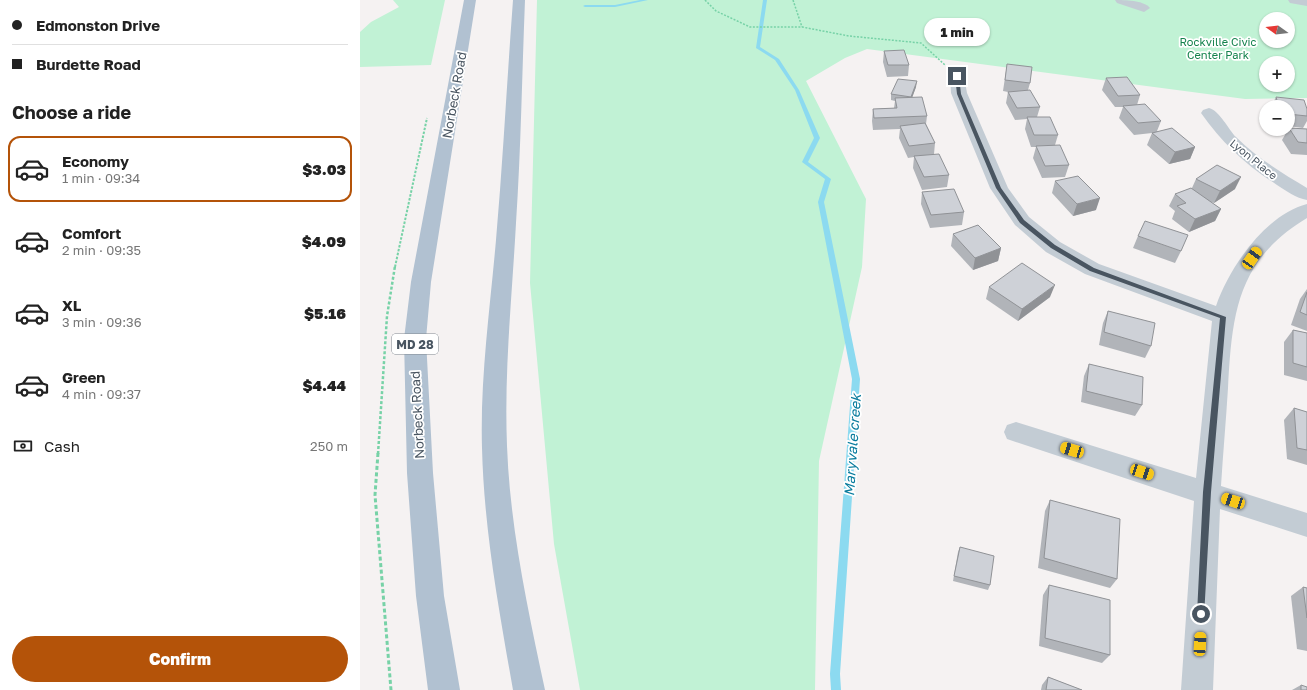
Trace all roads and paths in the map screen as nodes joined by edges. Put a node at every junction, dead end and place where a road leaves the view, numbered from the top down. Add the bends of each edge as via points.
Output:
1 (470, 0) edge
2 (520, 0) edge
3 (705, 0) edge
4 (793, 0) edge
5 (1121, 0) edge
6 (1294, 0) edge
7 (1307, 2) edge
8 (1144, 8) dead end
9 (802, 27) junction
10 (957, 76) joint
11 (1209, 113) dead end
12 (1307, 195) edge
13 (1307, 210) edge
14 (1223, 317) junction
15 (1016, 432) dead end
16 (1207, 492) junction
17 (1307, 525) edge
18 (444, 690) edge
19 (529, 690) edge
20 (1197, 690) edge

1 - 18 main road, Norbeck Road / MD 28 via 421,282 414,339 420,473 429,589
2 - 19 main road via 508,213 497,334 495,416 496,479 508,589
3 - 9 path via 716,11 752,27
4 - 9 path
5 - 8 street
6 - 7 street
9 - 10 path via 849,36 921,43
10 - 14 street via 959,94 999,188 1022,221 1053,247 1092,269
11 - 12 street, Lyon Place via 1228,138 1248,156 1278,179
13 - 14 street via 1259,248 1237,279
14 - 16 street
15 - 16 street
16 - 17 street
16 - 20 street

